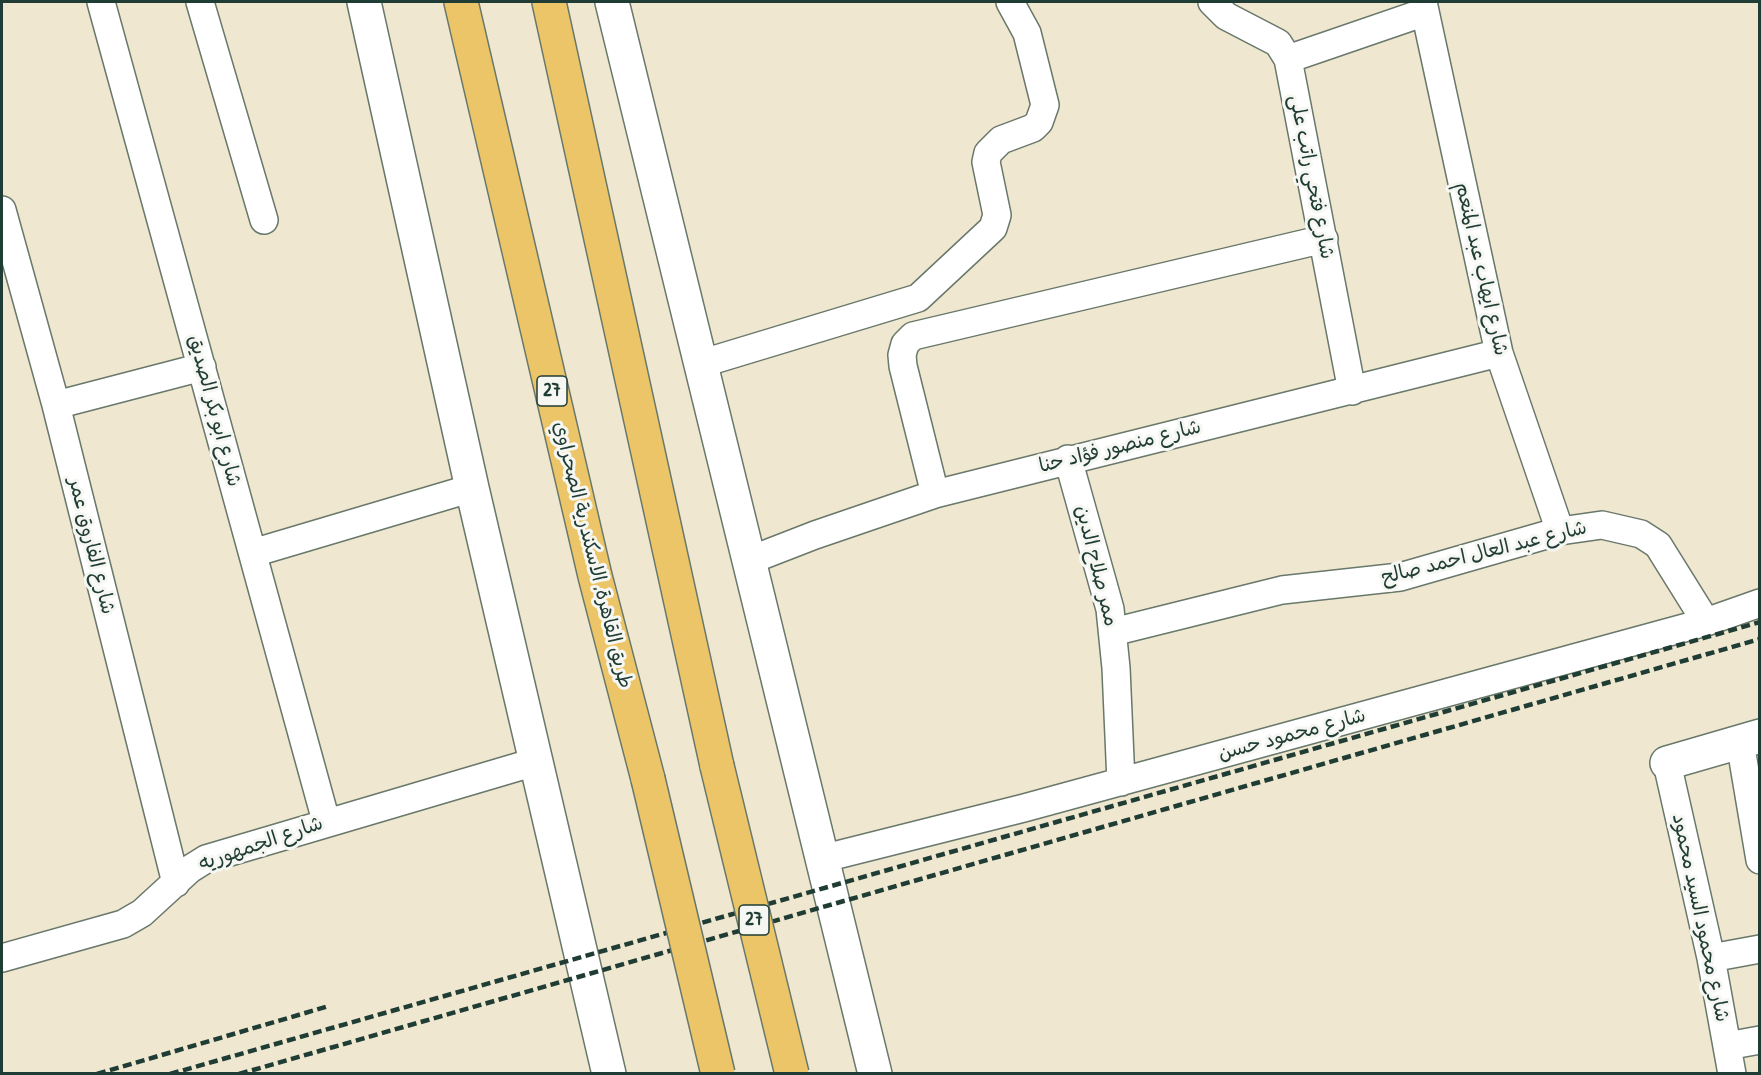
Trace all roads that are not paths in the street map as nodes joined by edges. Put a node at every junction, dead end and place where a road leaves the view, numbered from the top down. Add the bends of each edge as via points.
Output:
1 (101, 2) edge
2 (200, 2) edge
3 (364, 2) edge
4 (462, 2) edge
5 (549, 2) edge
6 (612, 2) edge
7 (1010, 2) edge
8 (1212, 2) edge
9 (1424, 7) edge
10 (1288, 59) junction
11 (2, 210) edge
12 (264, 220) dead end
13 (1324, 239) junction
14 (9, 268) edge
15 (1498, 353) junction
16 (700, 364) junction
17 (202, 367) junction
18 (1352, 391) junction
19 (56, 405) junction
20 (1068, 459) junction
21 (472, 488) junction
22 (935, 494) junction
23 (1560, 531) junction
24 (253, 553) junction
25 (748, 561) junction
26 (1760, 603) edge
27 (1706, 622) junction
28 (1113, 632) junction
29 (1750, 739) edge
30 (537, 760) junction
31 (1667, 763) joint
32 (1121, 782) junction
33 (326, 821) junction
34 (821, 859) junction
35 (1760, 860) edge
36 (176, 883) junction
37 (1760, 949) edge
38 (2, 958) edge
39 (1711, 958) junction
40 (1760, 1040) edge
41 (1727, 1046) junction
42 (609, 1074) edge
43 (718, 1074) edge
44 (792, 1074) edge
45 (875, 1074) edge
46 (1732, 1074) edge

1 - 17 street, شارع ابو بكر الصديق
2 - 12 street
3 - 21 street
4 - 43 highway, طريق القاهرة, الاسكندرية الصحراوي / 27, bridge via 595,576
5 - 44 highway, 27, bridge via 717,766
6 - 16 street
7 - 16 street via 1027,33 1046,105 1040,122 1033,128 1001,140 988,153 986,162 997,215 993,228 918,298
8 - 10 street via 1226,16 1278,43
9 - 10 street
9 - 15 street, شارع ايهاب عبد المنعم
10 - 13 street, شارع فتحي راتب على
11 - 14 street, شارع الفاروق عمر
13 - 18 street, شارع فتحي راتب على
13 - 22 street via 913,336 905,344 903,366
14 - 19 street, شارع الفاروق عمر
15 - 18 street, شارع منصور فؤاد حنا
15 - 23 street, شارع ايهاب عبد المنعم
16 - 25 street
17 - 19 street
17 - 24 street, شارع ابو بكر الصديق
18 - 20 street, شارع منصور فؤاد حنا
19 - 36 street, شارع الفاروق عمر
20 - 22 street, شارع منصور فؤاد حنا
20 - 28 street, ممر صلاح الدين
21 - 24 street
21 - 30 street
22 - 25 street, شارع منصور فؤاد حنا
23 - 27 street, شارع عبد العال احمد صالح via 1602,525 1641,534 1658,545
23 - 28 street, شارع عبد العال احمد صالح via 1400,577 1282,590
24 - 33 street, شارع ابو بكر الصديق
25 - 34 street
26 - 27 street, شارع محمود حسن
27 - 32 street, شارع محمود حسن
28 - 32 street, ممر صلاح الدين
29 - 31 street
29 - 35 street
30 - 33 street, شارع الجمهوريه
30 - 42 street
31 - 39 street, شارع محمود السيد محمود
32 - 34 street, شارع محمود حسن
33 - 36 street, شارع الجمهوريه via 206,860
34 - 45 street
36 - 38 street, شارع الجمهوريه via 123,924
37 - 39 street
39 - 41 street, شارع محمود السيد محمود
40 - 41 street
41 - 46 street, شارع محمود السيد محمود

